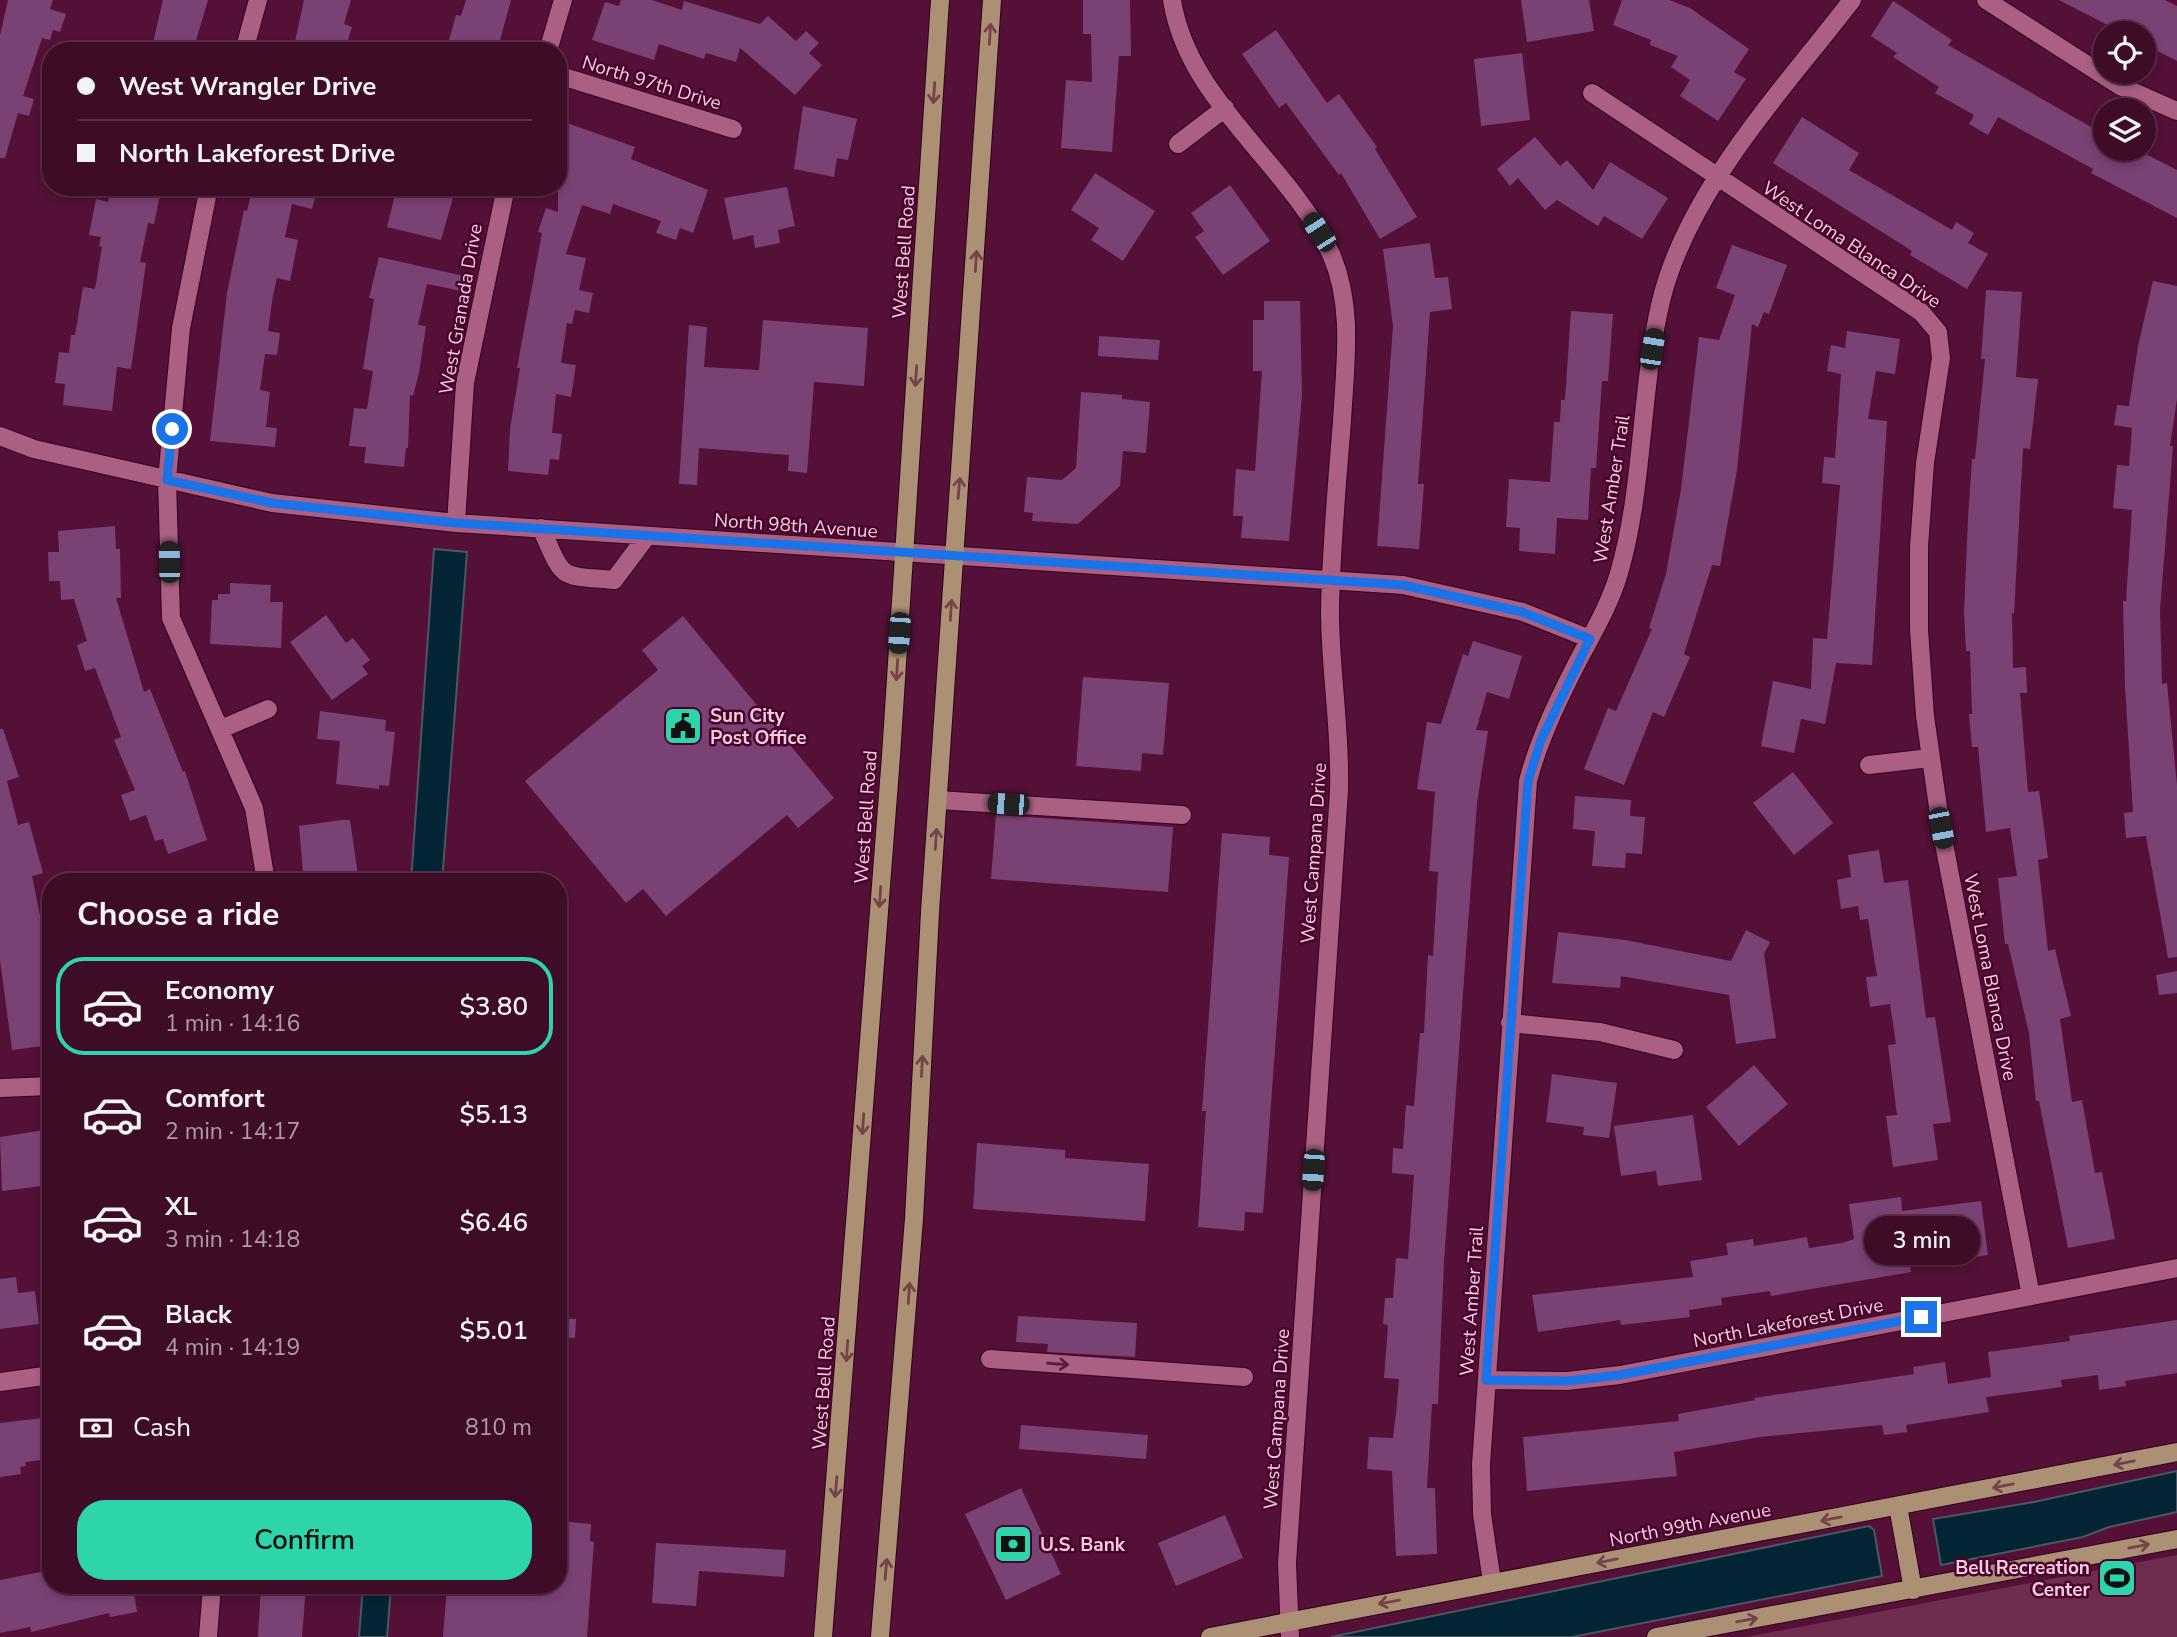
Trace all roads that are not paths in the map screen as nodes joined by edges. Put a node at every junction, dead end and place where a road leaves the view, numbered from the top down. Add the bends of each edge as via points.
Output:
1 (258, 0) edge
2 (563, 0) edge
3 (940, 0) edge
4 (992, 0) edge
5 (1172, 0) edge
6 (1852, 0) edge
7 (1986, 0) edge
8 (246, 42) edge
9 (551, 42) edge
10 (567, 78) edge
11 (1592, 93) dead end
12 (1225, 108) junction
13 (2177, 111) edge
14 (733, 129) dead end
15 (1178, 144) dead end
16 (1716, 178) junction
17 (207, 196) edge
18 (504, 196) edge
19 (0, 436) edge
20 (167, 480) junction
21 (456, 523) junction
22 (541, 528) junction
23 (648, 536) junction
24 (905, 553) junction
25 (954, 556) junction
26 (1331, 580) junction
27 (1590, 639) junction
28 (268, 709) dead end
29 (220, 729) junction
30 (1930, 758) junction
31 (1869, 765) dead end
32 (938, 800) junction
33 (1182, 815) dead end
34 (265, 873) edge
35 (1510, 1023) junction
36 (1674, 1049) dead end
37 (42, 1086) edge
38 (0, 1088) edge
39 (2177, 1268) edge
40 (2031, 1296) junction
41 (990, 1359) dead end
42 (42, 1376) edge
43 (1244, 1377) dead end
44 (1486, 1380) junction
45 (0, 1382) edge
46 (2177, 1452) edge
47 (1898, 1506) junction
48 (2177, 1539) edge
49 (1492, 1582) junction
50 (1913, 1590) junction
51 (211, 1594) edge
52 (1289, 1629) edge
53 (208, 1637) edge
54 (823, 1637) edge
55 (880, 1637) edge
56 (1210, 1637) edge
57 (1656, 1637) edge

1 - 8 street
2 - 9 street
3 -> 24 main road, West Bell Road
25 -> 4 main road
5 - 12 street, West Campana Drive via 1187,51
6 - 16 street, West Amber Trail
7 - 13 street via 2120,86
10 - 14 street, North 97th Drive
11 - 16 street, West Loma Blanca Drive
12 - 15 street
12 - 26 street, West Campana Drive via 1305,211 1339,277 1347,326
16 - 27 street, West Amber Trail via 1687,229 1661,300 1625,549 1613,594
16 - 30 street, West Loma Blanca Drive via 1921,312 1938,332 1941,358 1925,463 1918,588
17 - 20 street via 181,328
18 - 21 street, West Granada Drive via 465,383
19 - 20 street, North 98th Avenue via 34,449
20 - 21 street, North 98th Avenue via 272,503
20 - 29 street via 171,618
21 - 22 street, North 98th Avenue
22 - 23 street, North 98th Avenue
22 - 23 street via 567,576 614,580
23 - 24 street, North 98th Avenue
24 - 25 street, North 98th Avenue
24 -> 54 main road, West Bell Road
25 - 26 street, North 98th Avenue
32 -> 25 main road
26 - 27 street, North 98th Avenue via 1403,585 1522,612
26 - 52 street, West Campana Drive via 1332,658 1341,742 1287,1563
27 - 35 street, West Amber Trail via 1541,740 1528,781
28 - 29 street
29 - 34 street via 254,808
30 - 31 street
30 - 40 street, West Loma Blanca Drive
32 - 33 street
55 -> 32 main road via 914,1219
35 - 36 street via 1600,1032
35 - 44 street, West Amber Trail
37 - 38 street
39 - 40 street, North Lakeforest Drive
40 - 44 street, North Lakeforest Drive via 1620,1375 1567,1381
41 -> 43 street
42 - 45 street
44 - 49 street, West Amber Trail via 1481,1490
46 -> 47 main road, North 99th Avenue
47 -> 49 main road, North 99th Avenue
47 - 50 main road
50 -> 48 main road
49 -> 52 main road, North 99th Avenue
57 -> 50 main road
51 - 53 street
52 - 56 main road, North 99th Avenue

